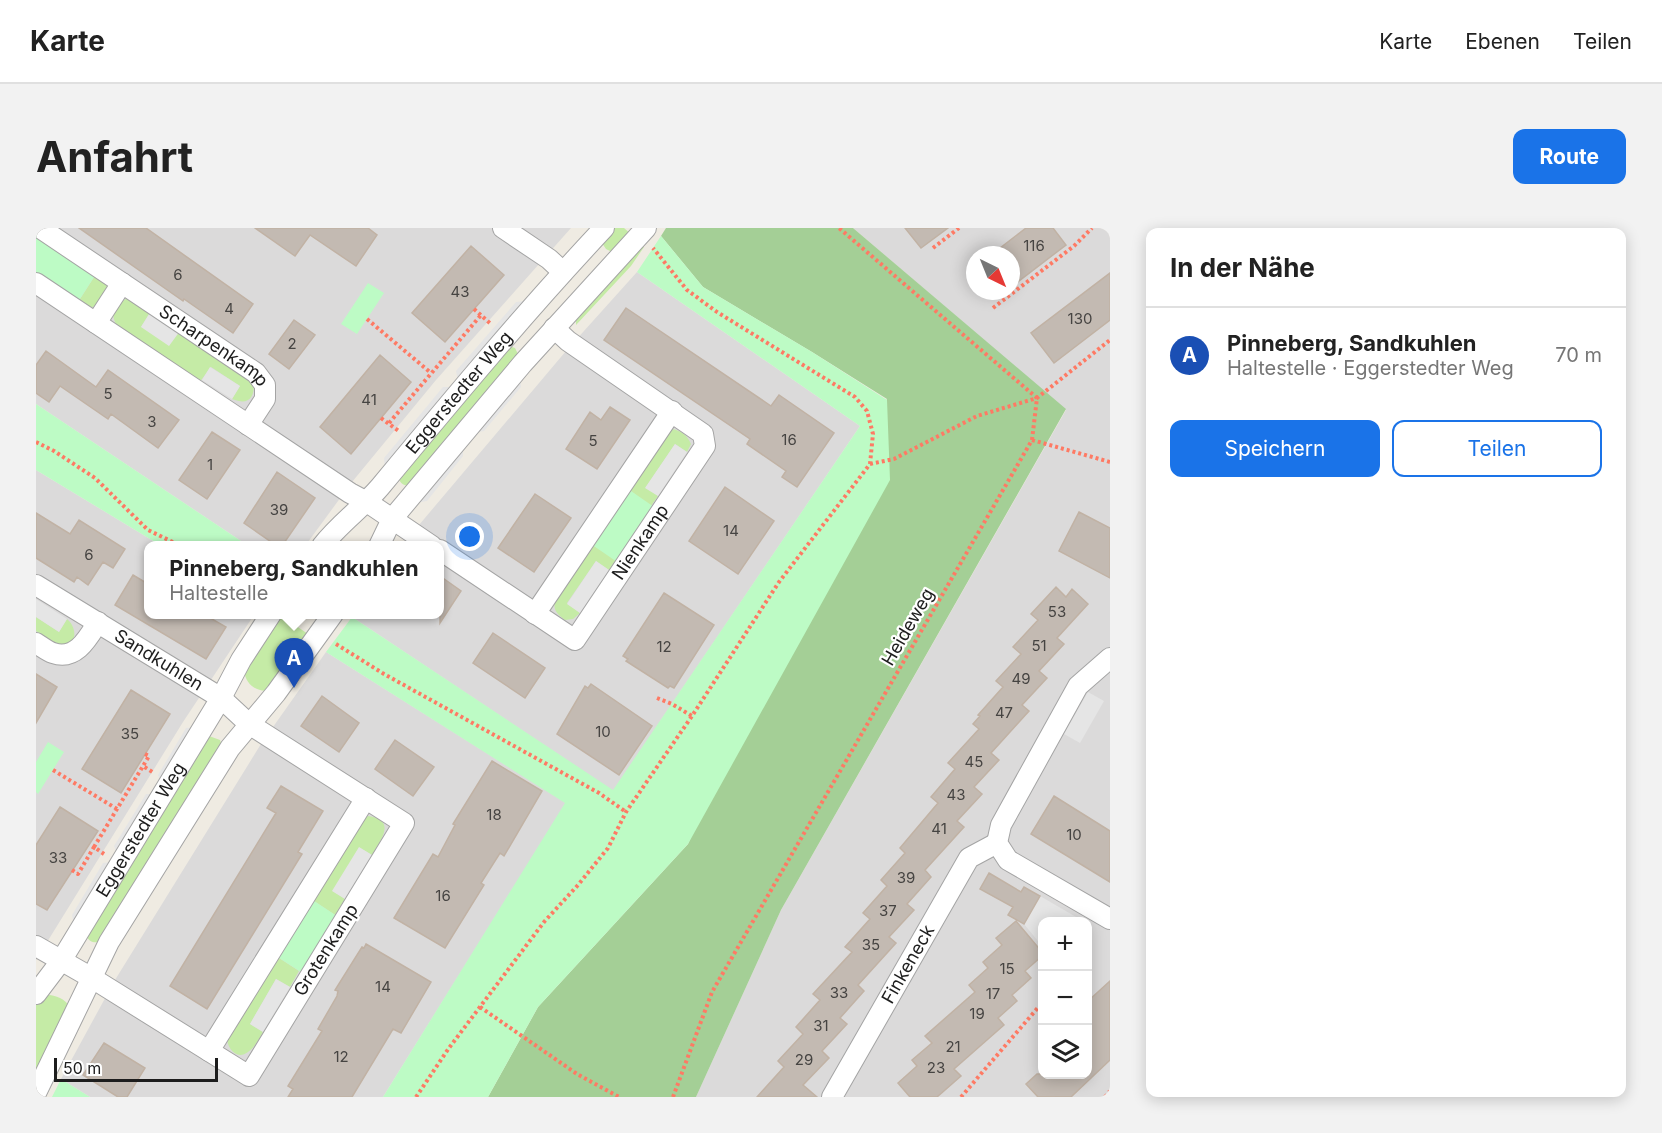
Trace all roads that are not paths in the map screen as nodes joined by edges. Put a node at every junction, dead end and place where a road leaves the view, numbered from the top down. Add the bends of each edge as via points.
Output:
1 (40, 228) edge
2 (503, 228) edge
3 (604, 228) edge
4 (648, 236) edge
5 (558, 278) junction
6 (36, 283) edge
7 (122, 283) junction
8 (576, 304) junction
9 (96, 323) junction
10 (554, 328) junction
11 (672, 411) junction
12 (248, 425) junction
13 (367, 502) junction
14 (392, 519) junction
15 (326, 541) edge
16 (381, 541) edge
17 (425, 541) edge
18 (444, 553) edge
19 (36, 585) edge
20 (535, 614) junction
21 (268, 619) edge
22 (330, 619) edge
23 (98, 622) junction
24 (36, 643) edge
25 (1110, 658) edge
26 (221, 698) junction
27 (249, 724) junction
28 (366, 798) junction
29 (997, 843) junction
30 (1110, 919) edge
31 (36, 946) edge
32 (61, 961) junction
33 (92, 978) junction
34 (36, 994) edge
35 (209, 1051) junction
36 (36, 1093) edge
37 (832, 1097) edge

1 - 7 street, Scharpenkamp
2 - 5 street via 549,259
3 - 5 street, Eggerstedter Weg
4 - 8 street, Eggerstedter Weg
5 - 8 street
5 - 13 street, Eggerstedter Weg
6 - 9 street, Scharpenkamp
7 - 9 street
7 - 12 street, Scharpenkamp via 256,373 265,385 265,399
8 - 10 street, Eggerstedter Weg
9 - 12 street, Scharpenkamp
10 - 11 street, Nienkamp
10 - 14 street, Eggerstedter Weg
11 - 20 street
11 - 20 street, Nienkamp via 703,434 705,446 628,562 575,640
12 - 13 street, Scharpenkamp
13 - 14 street
13 - 15 street, Eggerstedter Weg
14 - 16 street, Eggerstedter Weg
14 - 17 street
18 - 20 street, Nienkamp
19 - 23 street, Sandkuhlen
21 - 26 street, Eggerstedter Weg via 240,660
22 - 27 street, Eggerstedter Weg
23 - 24 street, Sandkuhlen via 83,645 69,654 54,654
23 - 26 street, Sandkuhlen
25 - 29 street via 1078,686 1000,825
26 - 27 street
26 - 32 street, Eggerstedter Weg
27 - 28 street, Grotenkamp
27 - 33 street, Eggerstedter Weg via 230,748 109,942
28 - 35 street
28 - 35 street, Grotenkamp via 404,823 249,1077
29 - 30 street via 1008,860
29 - 37 street, Finkeneck via 969,858
31 - 32 street
32 - 33 street
32 - 34 street, Eggerstedter Weg
33 - 35 street, Grotenkamp
33 - 36 street, Eggerstedter Weg

